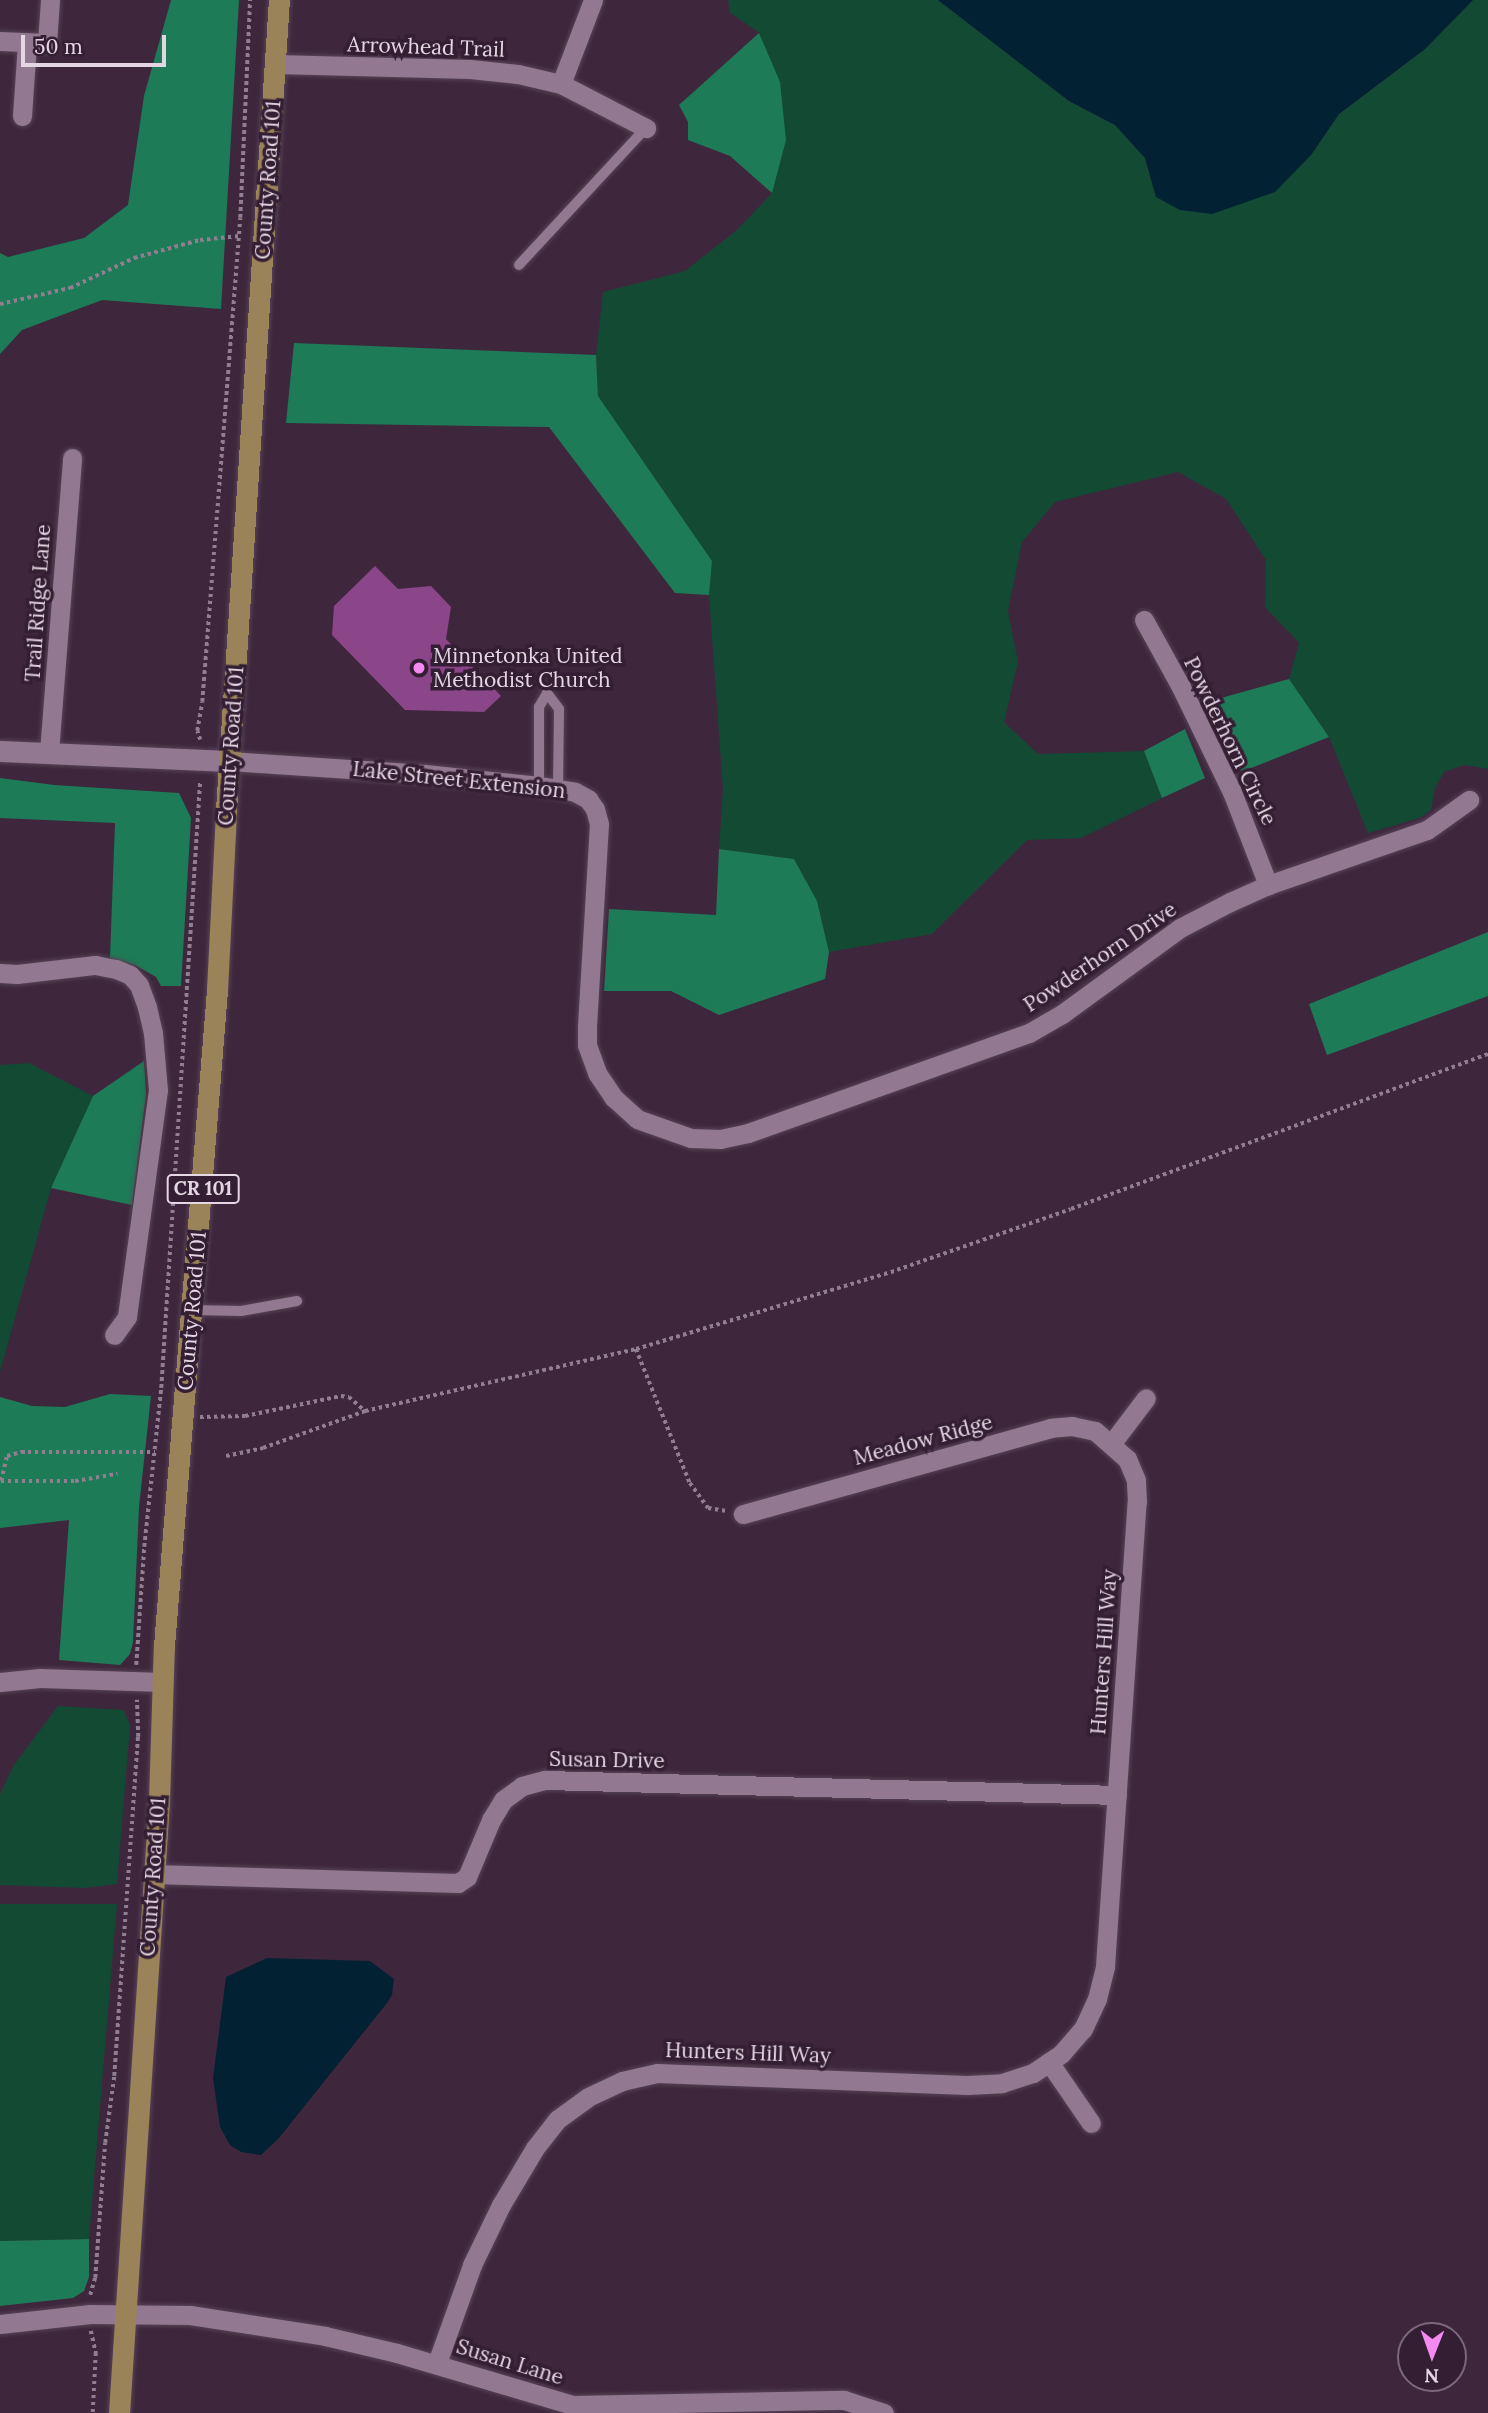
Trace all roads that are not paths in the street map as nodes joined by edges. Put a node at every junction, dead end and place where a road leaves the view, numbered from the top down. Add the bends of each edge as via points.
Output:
1 (50, 0) edge
2 (279, 0) edge
3 (593, 0) edge
4 (0, 41) edge
5 (27, 43) junction
6 (275, 64) junction
7 (561, 84) junction
8 (22, 116) dead end
9 (646, 128) joint
10 (519, 265) dead end
11 (72, 458) dead end
12 (1144, 620) dead end
13 (0, 751) edge
14 (49, 752) junction
15 (229, 761) junction
16 (548, 788) junction
17 (1469, 800) dead end
18 (1268, 885) junction
19 (0, 972) edge
20 (748, 1133) joint
21 (297, 1301) dead end
22 (192, 1310) junction
23 (114, 1335) dead end
24 (1146, 1398) dead end
25 (1112, 1443) junction
26 (743, 1514) road end
27 (0, 1682) edge
28 (163, 1682) junction
29 (1116, 1795) junction
30 (153, 1874) junction
31 (1049, 2062) junction
32 (1091, 2123) dead end
33 (125, 2315) junction
34 (0, 2324) edge
35 (438, 2363) junction
36 (119, 2413) edge
37 (884, 2413) edge

1 - 5 street via 47,43
2 - 6 main road, County Road 101 / CR 101
3 - 7 street
4 - 5 street
5 - 8 street
6 - 7 street, Arrowhead Trail via 470,69
6 - 15 main road, County Road 101 / CR 101
7 - 9 street, Arrowhead Trail
9 - 10 lane
11 - 14 street, Trail Ridge Lane
12 - 18 street, Powderhorn Circle via 1232,792
13 - 14 street, Lake Street Extension
14 - 15 street, Lake Street Extension
15 - 16 street, Lake Street Extension via 425,774
15 - 22 main road, County Road 101 / CR 101 via 218,990
16 - 16 lane via 559,709 547,693 539,707
16 - 20 street, Lake Street Extension via 588,799 599,824 587,1028 587,1045 597,1073 637,1119 663,1130 691,1138 720,1139
17 - 18 street, Powderhorn Drive via 1427,830
18 - 20 street, Powderhorn Drive via 1180,928 1029,1033
19 - 23 street via 95,965 116,969 131,975 147,1007 158,1090 127,1317
21 - 22 lane via 241,1311
22 - 28 main road, County Road 101 / CR 101
24 - 25 street
25 - 26 street, Meadow Ridge via 1072,1426 1051,1429
25 - 29 street, Hunters Hill Way via 1128,1459 1136,1480 1137,1502
27 - 28 street via 40,1678
28 - 30 main road, County Road 101 / CR 101
29 - 30 street, Susan Drive via 545,1780 522,1786 503,1800 467,1877 458,1883
29 - 31 street, Hunters Hill Way via 1105,1966 1097,1999 1083,2029
30 - 33 main road, County Road 101 / CR 101
31 - 32 street
31 - 35 street, Hunters Hill Way via 1002,2084 670,2072 622,2081 558,2119 535,2148 472,2264
33 - 34 street, Susan Lane
33 - 35 street, Susan Lane via 190,2315 248,2323
33 - 36 main road, County Road 101 / CR 101
35 - 37 street, Susan Lane via 572,2405 845,2400

